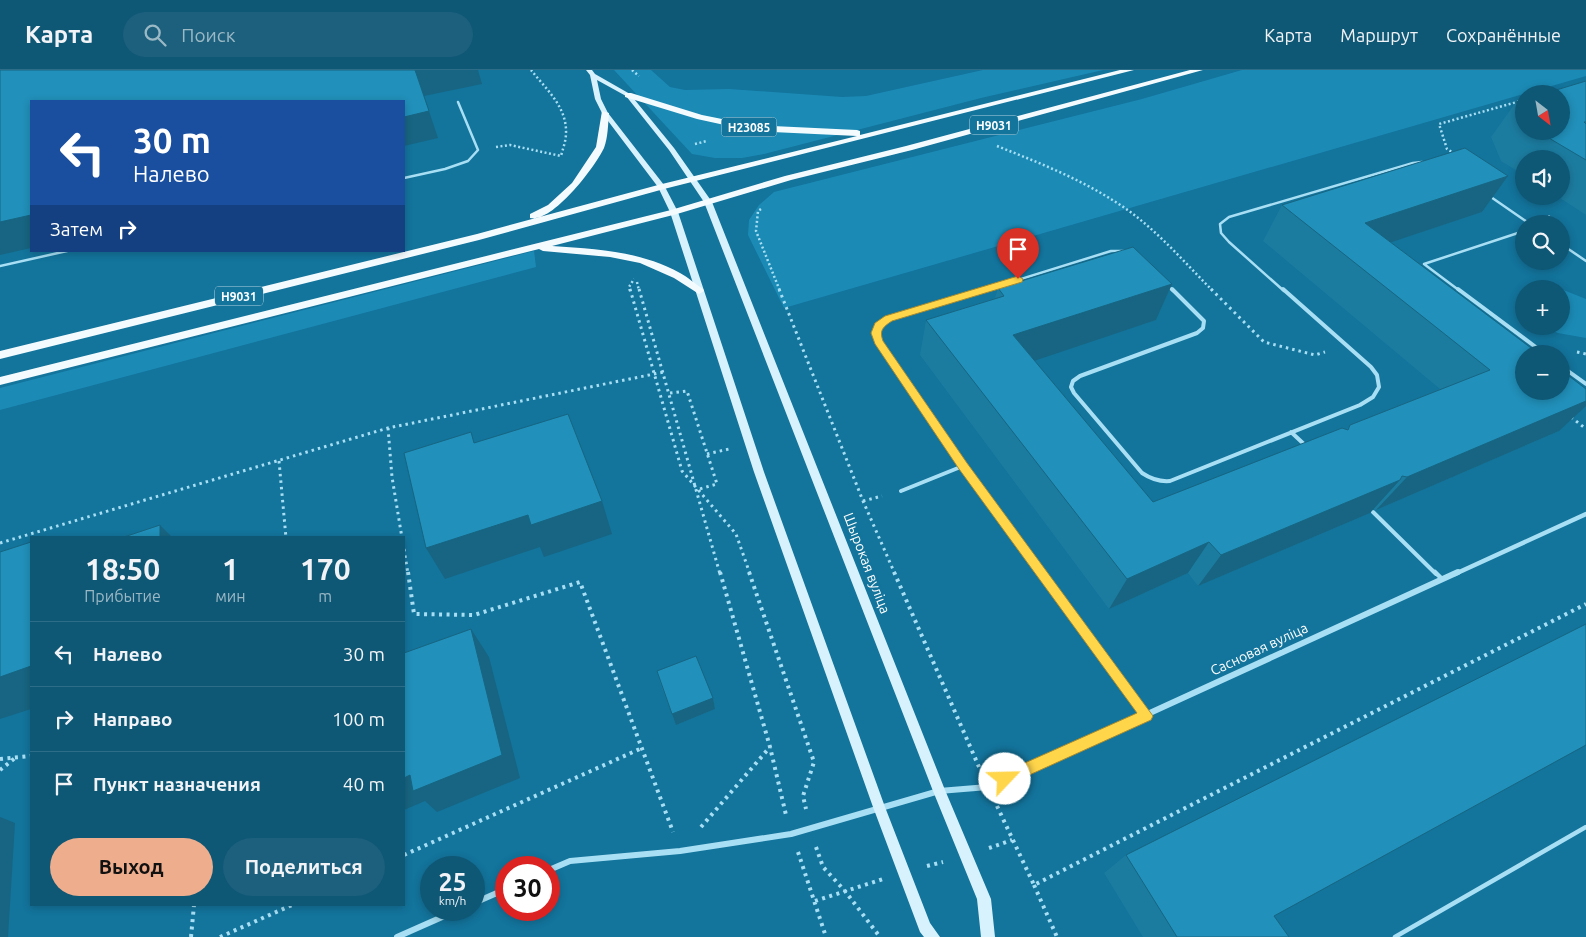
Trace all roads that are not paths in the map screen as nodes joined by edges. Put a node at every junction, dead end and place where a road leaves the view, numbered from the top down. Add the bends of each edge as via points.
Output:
1 (1130, 70) edge
2 (1199, 70) edge
3 (591, 72) edge
4 (628, 95) junction
5 (458, 102) dead end
6 (606, 113) junction
7 (875, 133) junction
8 (1426, 162) edge
9 (405, 178) edge
10 (693, 179) junction
11 (662, 187) junction
12 (1482, 191) edge
13 (708, 202) junction
14 (674, 212) junction
15 (1517, 215) edge
16 (1515, 234) edge
17 (479, 237) junction
18 (533, 246) junction
19 (1570, 250) edge
20 (1128, 251) edge
21 (63, 252) edge
22 (1586, 261) edge
23 (0, 266) edge
24 (1164, 282) edge
25 (699, 292) junction
26 (1533, 345) edge
27 (0, 355) edge
28 (1570, 372) edge
29 (0, 381) edge
30 (1586, 384) edge
31 (1292, 432) junction
32 (1309, 449) edge
33 (963, 466) junction
34 (900, 491) dead end
35 (1373, 512) edge
36 (1586, 514) edge
37 (1442, 579) junction
38 (1146, 716) junction
39 (939, 791) junction
40 (879, 806) junction
41 (1586, 827) edge
42 (560, 865) edge
43 (433, 921) edge
44 (397, 937) edge
45 (933, 937) edge
46 (988, 937) edge
47 (1395, 937) edge

1 - 7 main road, Н9031
2 - 13 main road, Н9031
3 - 4 street, Н23085
3 - 6 street, Н23085 via 598,99
4 - 7 main road, Н23085 via 700,117 752,128
4 - 10 street, Н23085
5 - 9 lane via 478,150 468,161
6 - 11 street, Н23085
6 - 17 main road via 600,147 575,185 551,207
7 - 10 main road, Н9031
8 - 31 lane via 1413,163 1229,218 1220,224 1221,233 1229,242 1377,375 1379,386 1373,398
10 - 11 main road, Н9031
10 - 13 street, Шырокая вуліца
11 - 14 street
11 - 17 main road, Н9031
12 - 15 lane
13 - 14 main road, Н9031
13 - 39 street, Шырокая вуліца
14 - 18 main road, Н9031
14 - 25 street
16 - 26 lane via 1424,264
17 - 27 main road, Н9031
18 - 25 main road via 600,252 640,260 674,274
18 - 29 main road, Н9031
19 - 22 lane
20 - 33 lane via 1102,254 888,319 878,325 878,342
21 - 23 lane
24 - 31 lane via 1199,314 1204,321 1203,328 1080,376 1073,381 1074,393 1142,472 1161,482
25 - 40 street via 759,472
28 - 30 lane
31 - 32 lane
33 - 34 lane
33 - 38 lane
35 - 37 lane
36 - 37 street, Сасновая вуліца
37 - 38 street, Сасновая вуліца
38 - 39 street, Сасновая вуліца via 988,787
39 - 40 street, Сасновая вуліца
39 - 46 street, Шырокая вуліца via 984,899
40 - 42 street, Сасновая вуліца via 791,834 680,851 570,861
40 - 45 street via 925,927
41 - 47 lane
43 - 44 street

